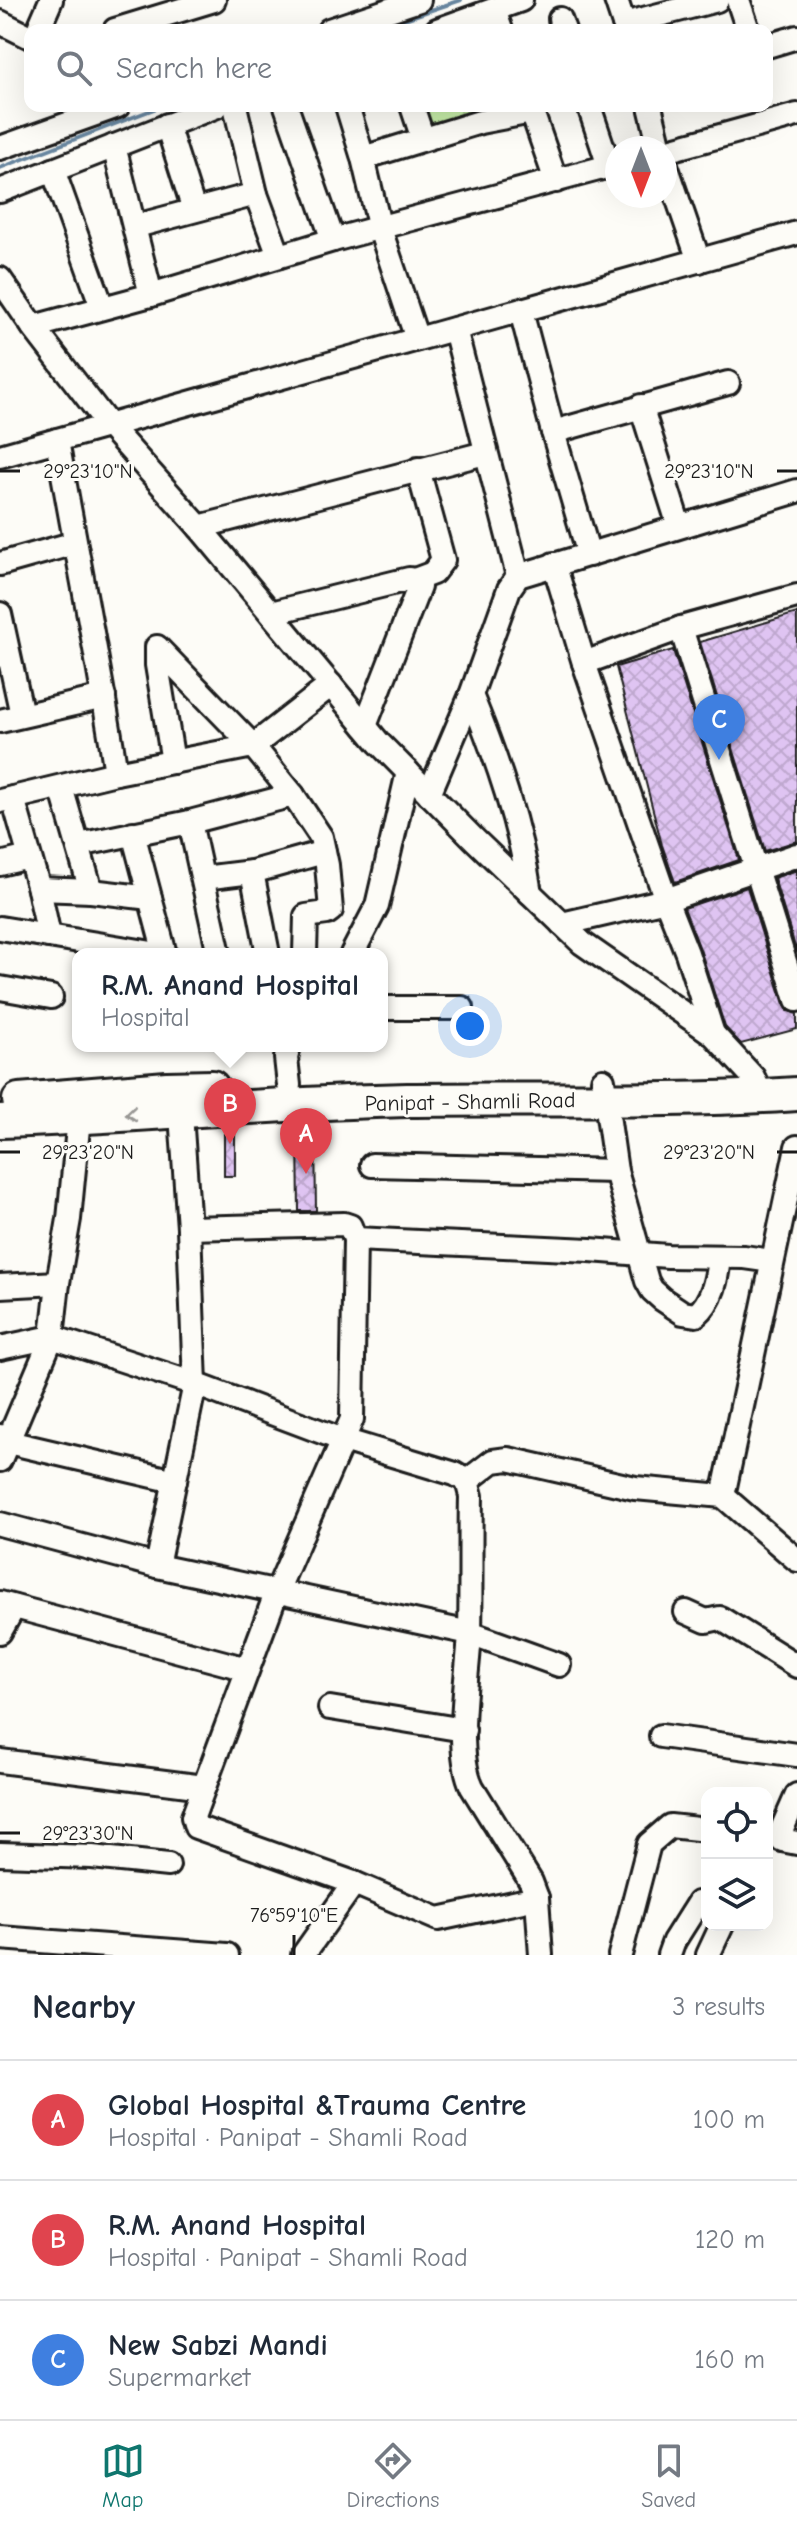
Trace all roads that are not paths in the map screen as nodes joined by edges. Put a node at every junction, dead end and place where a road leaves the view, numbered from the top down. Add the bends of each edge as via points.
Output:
1 (51, 0) edge
2 (214, 0) edge
3 (419, 0) edge
4 (521, 0) edge
5 (616, 0) edge
6 (717, 0) edge
7 (738, 0) edge
8 (157, 9) edge
9 (498, 20) edge
10 (0, 22) edge
11 (41, 24) edge
12 (127, 24) edge
13 (347, 24) edge
14 (474, 24) edge
15 (624, 24) edge
16 (635, 24) edge
17 (746, 24) edge
18 (24, 34) edge
19 (797, 37) edge
20 (773, 44) edge
21 (101, 112) edge
22 (201, 112) edge
23 (236, 112) edge
24 (288, 112) edge
25 (349, 112) edge
26 (414, 112) edge
27 (499, 112) edge
28 (532, 112) edge
29 (591, 112) edge
30 (652, 112) edge
31 (478, 114) edge
32 (797, 115) edge
33 (167, 125) junction
34 (659, 136) edge
35 (423, 139) junction
36 (605, 145) edge
37 (114, 146) junction
38 (677, 146) edge
39 (0, 148) edge
40 (363, 158) junction
41 (605, 167) edge
42 (53, 170) junction
43 (556, 181) junction
44 (0, 191) edge
45 (256, 194) junction
46 (677, 197) edge
47 (194, 210) junction
48 (136, 226) junction
49 (380, 229) junction
50 (797, 233) edge
51 (333, 240) junction
52 (279, 256) junction
53 (699, 261) junction
54 (0, 279) edge
55 (151, 295) junction
56 (102, 307) junction
57 (521, 311) junction
58 (33, 327) junction
59 (455, 329) junction
60 (417, 339) junction
61 (728, 383) dead end
62 (641, 406) junction
63 (110, 427) junction
64 (553, 432) junction
65 (57, 440) junction
66 (485, 453) junction
67 (0, 456) edge
68 (418, 469) junction
69 (797, 491) edge
70 (679, 526) junction
71 (199, 527) junction
72 (75, 543) junction
73 (589, 555) junction
74 (0, 564) edge
75 (554, 564) junction
76 (518, 576) junction
77 (417, 579) junction
78 (797, 596) edge
79 (271, 613) junction
80 (0, 614) edge
81 (681, 628) junction
82 (584, 663) junction
83 (331, 685) junction
84 (471, 695) junction
85 (104, 697) junction
86 (22, 715) junction
87 (0, 721) edge
88 (365, 726) junction
89 (253, 746) junction
90 (173, 762) junction
91 (408, 772) junction
92 (116, 773) junction
93 (61, 787) junction
94 (429, 794) junction
95 (293, 795) junction
96 (7, 800) edge
97 (190, 822) junction
98 (133, 833) junction
99 (79, 845) junction
100 (324, 852) junction
101 (797, 855) edge
102 (29, 857) junction
103 (0, 864) edge
104 (756, 867) junction
105 (252, 872) junction
106 (203, 878) junction
107 (39, 889) junction
108 (91, 891) junction
109 (530, 893) junction
110 (150, 898) junction
111 (666, 900) junction
112 (562, 924) junction
113 (0, 928) edge
114 (49, 936) junction
115 (122, 948) edge
116 (163, 948) edge
117 (218, 948) edge
118 (267, 948) edge
119 (305, 948) edge
120 (355, 948) edge
121 (0, 988) edge
122 (51, 997) dead end
123 (797, 1000) edge
124 (388, 1008) edge
125 (462, 1008) dead end
126 (713, 1034) junction
127 (288, 1052) edge
128 (797, 1076) edge
129 (289, 1085) junction
130 (758, 1087) junction
131 (604, 1090) junction
132 (797, 1094) edge
133 (180, 1099) junction
134 (0, 1101) edge
135 (79, 1118) junction
136 (0, 1121) edge
137 (797, 1147) edge
138 (372, 1165) dead end
139 (616, 1171) junction
140 (793, 1180) edge
141 (790, 1218) edge
142 (189, 1228) junction
143 (355, 1239) junction
144 (640, 1253) junction
145 (719, 1257) junction
146 (772, 1261) junction
147 (58, 1283) junction
148 (0, 1286) edge
149 (52, 1337) junction
150 (0, 1348) edge
151 (195, 1384) junction
152 (343, 1440) junction
153 (3, 1446) edge
154 (175, 1481) junction
155 (467, 1481) junction
156 (723, 1496) junction
157 (0, 1524) edge
158 (797, 1560) edge
159 (157, 1566) junction
160 (277, 1591) junction
161 (7, 1605) edge
162 (686, 1612) dead end
163 (0, 1632) edge
164 (470, 1633) junction
165 (559, 1665) dead end
166 (797, 1666) edge
167 (247, 1669) junction
168 (330, 1708) dead end
169 (464, 1730) junction
170 (661, 1736) dead end
171 (797, 1755) edge
172 (0, 1761) edge
173 (204, 1787) junction
174 (797, 1795) edge
175 (701, 1829) edge
176 (781, 1839) edge
177 (0, 1854) edge
178 (168, 1865) dead end
179 (354, 1883) junction
180 (537, 1898) junction
181 (698, 1903) dead end
182 (719, 1931) edge
183 (0, 1938) edge
184 (195, 1954) edge
185 (227, 1955) edge
186 (303, 1955) edge
187 (541, 1955) edge
188 (620, 1955) edge
189 (669, 1955) edge
190 (708, 1955) edge

1 - 11 street
2 - 8 street
3 - 13 street
4 - 9 street
5 - 15 street
6 - 16 street
7 - 17 street
8 - 12 street
9 - 14 street
10 - 18 street
19 - 20 street
21 - 39 street
22 - 33 street
23 - 45 street
24 - 51 street
25 - 40 street
26 - 35 street
27 - 31 street
28 - 43 street
29 - 36 street
30 - 34 street
31 - 35 street
32 - 38 street
33 - 37 street
33 - 47 street
35 - 40 street
37 - 42 street
37 - 48 street
40 - 49 street
41 - 43 street
42 - 44 street
42 - 56 street
43 - 49 street
45 - 47 street
45 - 52 street
46 - 53 street
47 - 48 street
48 - 55 street
49 - 51 street
49 - 60 street
50 - 53 street
51 - 52 street
52 - 55 street
53 - 57 street
54 - 58 street
55 - 56 street
56 - 58 street
57 - 59 street
57 - 64 street
58 - 63 street
59 - 60 street
59 - 66 street
60 - 63 street
61 - 62 street
62 - 64 street
62 - 70 street
63 - 65 street
63 - 71 street
64 - 73 street
65 - 67 street
65 - 72 street
66 - 68 street
66 - 76 street
68 - 71 street
68 - 77 street via 443,560 433,573
69 - 70 street
70 - 73 street
71 - 79 street
72 - 74 street
72 - 85 street
73 - 75 street
75 - 76 street
75 - 82 street
76 - 84 street
77 - 79 street
77 - 88 street via 419,587
78 - 81 street
79 - 83 street
80 - 86 street
81 - 82 street
81 - 104 street
82 - 111 street
83 - 88 street
83 - 89 street
84 - 94 street
84 - 109 street via 509,805
85 - 86 street
85 - 92 street
86 - 87 street
88 - 91 street
89 - 90 street
89 - 90 street via 157,647
89 - 95 street
90 - 92 street
91 - 94 street
91 - 120 street via 377,906
92 - 93 street
93 - 96 street
93 - 99 street
94 - 109 street
95 - 97 street
95 - 100 street via 321,837
96 - 102 street
97 - 98 street
97 - 106 street
98 - 99 street
98 - 110 street
99 - 108 street
100 - 105 street
100 - 119 street via 331,910 306,916
101 - 104 street
102 - 103 street
102 - 107 street
104 - 111 street
104 - 123 street
105 - 106 street
105 - 118 street
106 - 117 street
107 - 108 street
107 - 114 street
108 - 110 street
109 - 112 street
110 - 116 street
111 - 112 street
111 - 126 street
112 - 126 street
113 - 114 street
114 - 115 street
121 - 122 street
124 - 125 street
126 - 130 street
127 - 129 street
128 - 130 highway, Panipat - Shamli Road
129 - 131 highway, Panipat - Shamli Road via 404,1081
129 - 133 highway, Panipat - Shamli Road
130 - 131 highway, Panipat - Shamli Road
130 - 132 highway, Panipat - Shamli Road
131 - 133 highway, Panipat - Shamli Road via 406,1101
131 - 139 street
133 - 134 highway, Panipat - Shamli Road
133 -> 135 highway, Panipat - Shamli Road
133 - 142 street
135 - 136 highway, Panipat - Shamli Road
135 - 147 street
137 - 140 street
138 - 139 street
139 - 144 street
140 - 141 street
141 - 146 street
142 - 143 street via 347,1224
142 - 151 street
143 - 144 street
143 - 152 street via 353,1414
144 - 145 street
144 - 145 street via 652,1290 692,1315 708,1303
145 - 146 street
146 - 156 street
147 - 148 street
147 - 149 street
149 - 150 street
149 - 151 street
149 - 153 street
151 - 152 street
151 - 154 street
152 - 155 street
152 - 160 street
153 - 154 street
154 - 159 street
155 - 156 street via 493,1461 508,1459 635,1488
155 - 164 street
156 - 158 street
157 - 159 street
159 - 160 street
160 - 164 street
160 - 167 street
161 - 163 street
161 - 167 street
162 - 166 street via 706,1621 723,1620
164 - 165 street
164 - 169 street
167 - 173 street
168 - 169 street
169 - 180 street via 468,1780 525,1869
170 - 171 street
172 - 173 street
173 - 179 street via 193,1817 196,1827
174 - 176 street
175 - 188 street via 670,1826 649,1844
177 - 178 street
179 - 180 street via 438,1919
179 - 186 street
180 - 187 street
181 - 189 street
182 - 190 street
183 - 184 street
184 - 185 street

